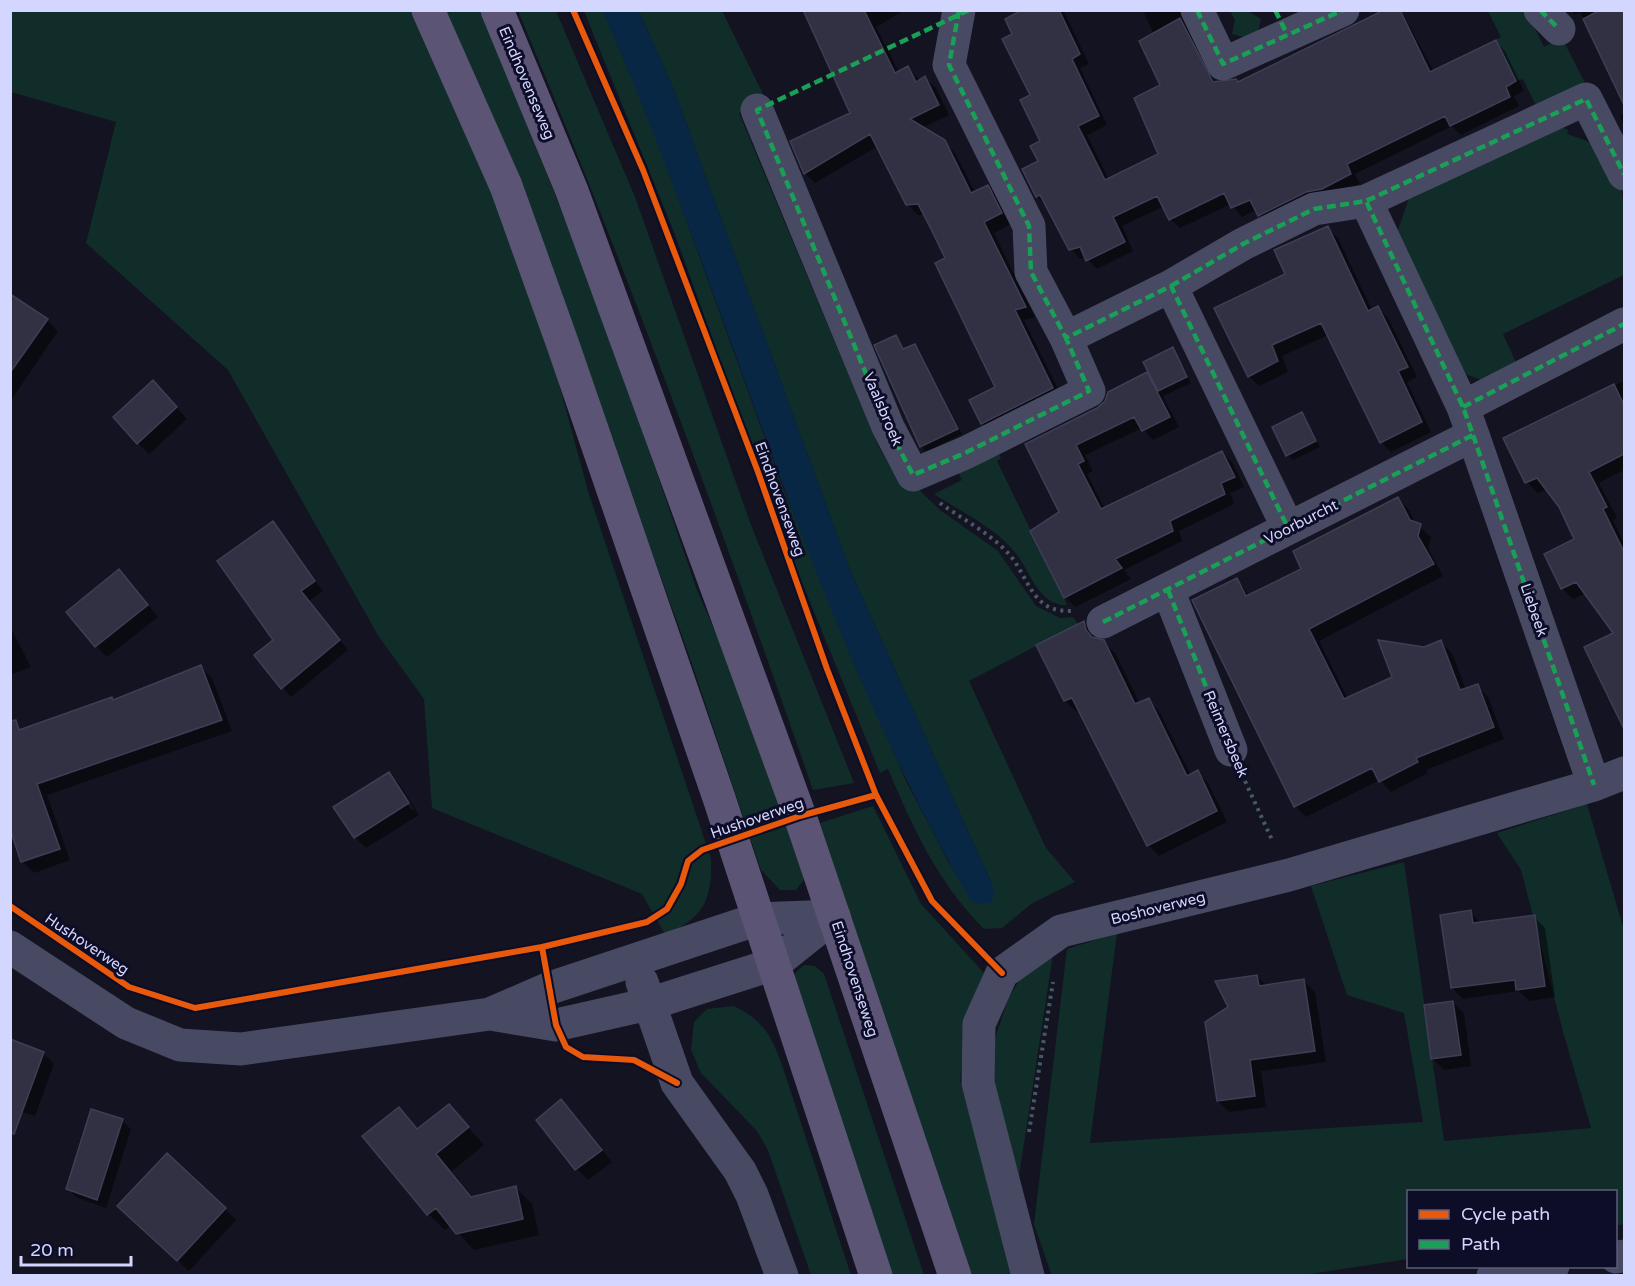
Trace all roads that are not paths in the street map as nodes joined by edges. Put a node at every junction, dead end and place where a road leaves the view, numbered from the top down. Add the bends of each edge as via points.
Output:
1 (428, 10) edge
2 (496, 10) edge
3 (1197, 10) edge
4 (1343, 10) edge
5 (962, 12) edge
6 (1281, 22) edge
7 (757, 110) dead end
8 (1624, 174) edge
9 (1366, 201) junction
10 (1171, 286) junction
11 (1624, 324) edge
12 (1066, 338) junction
13 (1468, 421) junction
14 (1288, 528) junction
15 (1168, 590) junction
16 (1102, 622) road end
17 (1231, 750) road end
18 (1624, 773) edge
19 (1594, 785) junction
20 (834, 916) junction
21 (758, 919) junction
22 (10, 947) edge
23 (636, 961) junction
24 (774, 964) junction
25 (649, 1004) junction
26 (490, 1014) junction
27 (1540, 1268) edge
28 (782, 1275) edge
29 (876, 1275) edge
30 (955, 1275) edge
31 (1028, 1275) edge
32 (1493, 1275) edge

1 - 21 main road via 510,197
2 - 20 main road, Eindhovenseweg via 572,191
3 - 6 street via 1223,64
4 - 6 street
5 - 12 street via 949,65 1029,226 1031,272
7 - 12 street, Vaalsbroek via 888,427 914,475 1089,391
8 - 9 street via 1586,99
9 - 10 street via 1314,209
9 - 13 street
10 - 12 street
10 - 14 street
11 - 13 street, Voorburcht
13 - 14 street, Voorburcht
13 - 19 street, Liebeek
14 - 15 street, Voorburcht
15 - 16 street, Voorburcht
15 - 17 street, Reimersbeek
18 - 19 street, Boshoverweg
19 - 31 street, Boshoverweg via 1288,876 1061,931 1002,973 979,1024 978,1083
20 - 21 street
20 - 24 street
20 - 30 main road, Eindhovenseweg
21 - 23 street
21 - 24 main road
22 - 26 street via 126,1023 180,1045 241,1049
23 - 25 street
23 - 26 street via 550,988
24 - 25 street
24 - 29 main road
25 - 26 street via 556,1025
25 - 28 street via 676,1083 740,1171
27 - 32 street

